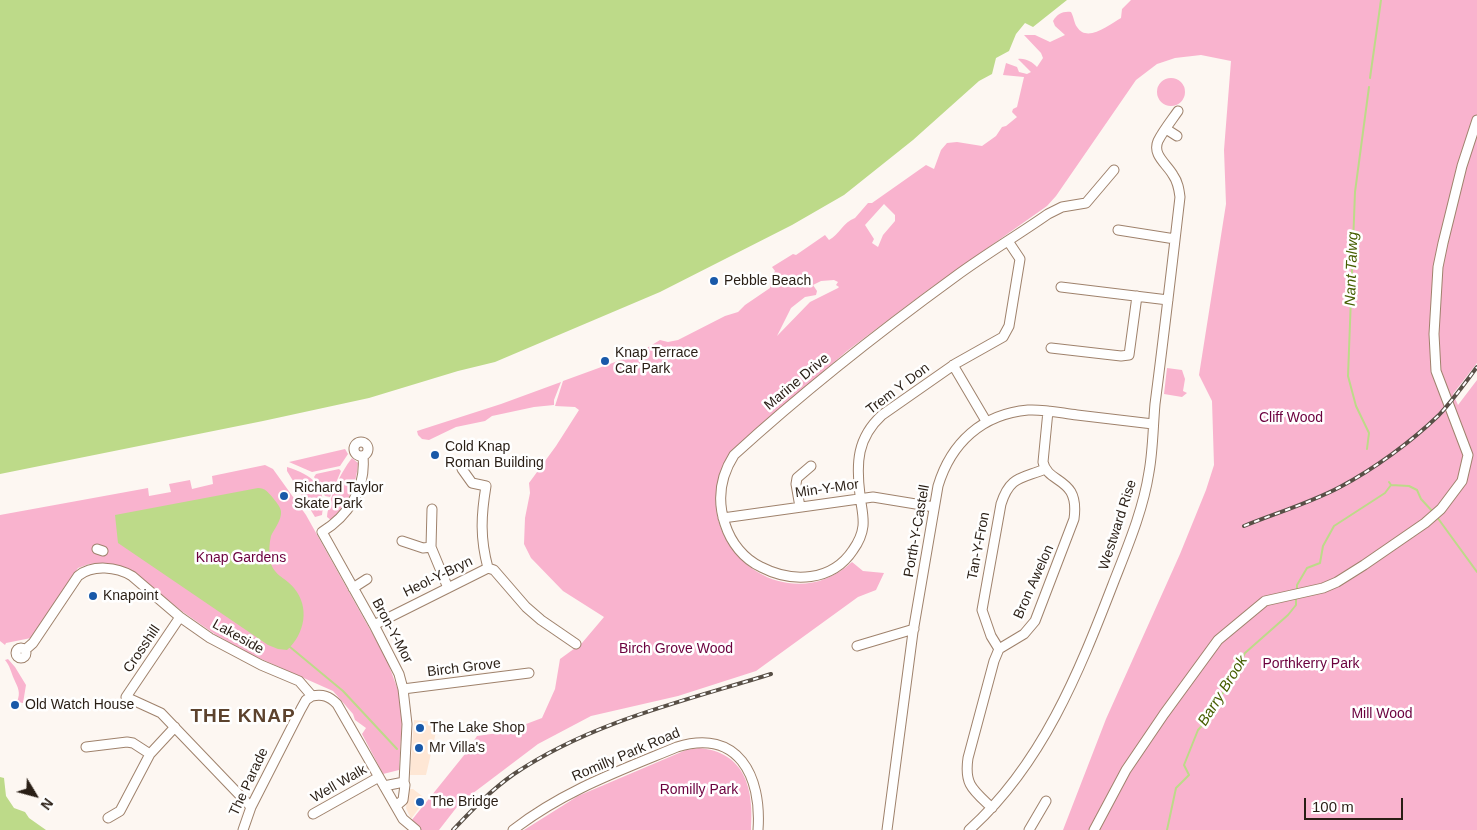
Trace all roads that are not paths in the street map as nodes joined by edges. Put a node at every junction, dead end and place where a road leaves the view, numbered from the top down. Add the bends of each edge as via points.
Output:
1 (1178, 111) dead end
2 (1477, 120) edge
3 (1166, 130) junction
4 (1177, 136) dead end
5 (1114, 170) dead end
6 (1118, 230) dead end
7 (1175, 238) junction
8 (1008, 241) junction
9 (1062, 287) dead end
10 (1137, 296) junction
11 (1168, 300) junction
12 (1050, 348) dead end
13 (953, 365) junction
14 (1048, 411) junction
15 (986, 422) junction
16 (1153, 424) junction
17 (363, 457) dead end
18 (811, 466) dead end
19 (1045, 469) junction
20 (462, 470) dead end
21 (860, 498) junction
22 (934, 506) junction
23 (800, 507) junction
24 (432, 509) dead end
25 (723, 518) junction
26 (402, 541) dead end
27 (431, 547) junction
28 (488, 568) junction
29 (366, 579) dead end
30 (353, 588) junction
31 (448, 588) junction
32 (180, 617) junction
33 (374, 625) junction
34 (914, 629) junction
35 (576, 644) dead end
36 (857, 646) dead end
37 (999, 649) junction
38 (25, 650) dead end
39 (529, 673) dead end
40 (403, 690) junction
41 (312, 696) junction
42 (175, 727) junction
43 (86, 747) dead end
44 (150, 754) junction
45 (379, 777) junction
46 (404, 782) junction
47 (384, 786) junction
48 (1046, 801) dead end
49 (396, 806) junction
50 (251, 807) junction
51 (992, 808) junction
52 (313, 814) dead end
53 (108, 818) dead end
54 (243, 830) edge
55 (416, 830) edge
56 (513, 830) edge
57 (758, 830) edge
58 (888, 830) edge
59 (969, 830) edge
60 (1029, 830) edge
61 (1094, 830) edge

1 - 3 street, Westward Rise
2 - 61 street via 1460,174 1438,267 1434,334 1436,370 1468,455 1462,482 1435,514 1364,565 1322,588 1264,601 1218,640 1126,770
3 - 4 street
3 - 7 street, Westward Rise via 1158,142 1157,154 1178,184 1180,197
5 - 8 street, Marine Drive via 1086,203 1062,207
6 - 7 street
7 - 11 street, Westward Rise
8 - 13 street, Trem Y Don via 1020,259 1009,326 1002,337
8 - 25 street, Marine Drive via 850,355 734,455 722,479 720,500
9 - 10 street
10 - 11 street
10 - 12 street via 1128,354 1121,356
11 - 16 street, Westward Rise
13 - 15 street
13 - 21 street, Trem Y Don via 874,423 858,456
14 - 15 street, Porth-Y-Castell via 1016,412
14 - 16 street, Porth-Y-Castell
14 - 19 street
15 - 22 street, Porth-Y-Castell via 959,445 949,459
16 - 51 street, Westward Rise via 1150,472 1144,500 1073,682 1043,738
17 - 30 street, Bron-Y-Mor via 363,472 356,496 345,513 322,532
18 - 23 street via 797,478
19 - 37 street, Tan-Y-Fron via 1014,482 1001,504 982,610
19 - 37 street, Bron Awelon via 1069,487 1076,508 1074,519 1035,621 1024,634
20 - 28 street via 472,483 486,486 481,530
21 - 22 street, Min-Y-Mor via 889,498
21 - 23 street, Min-Y-Mor
21 - 25 street, Marine Drive via 864,515 858,542 837,567 816,576 787,576 756,565 735,545
22 - 34 street, Porth-Y-Castell
23 - 25 street, Min-Y-Mor
24 - 27 street
26 - 27 street via 423,548
27 - 31 street
28 - 31 street, Heol-Y-Bryn
28 - 35 street via 494,570 526,608
29 - 30 street
30 - 33 street, Bron-Y-Mor
31 - 33 street, Heol-Y-Bryn
32 - 38 street, Lakeside via 126,573 92,569 78,576
32 - 41 street, Lakeside via 230,650 299,681
32 - 42 street, Crosshill via 126,697 158,710
33 - 40 street, Bron-Y-Mor via 393,659
34 - 36 street
34 - 58 street, Porth-Y-Castell
37 - 51 street via 966,772 969,784
39 - 40 street, Birch Grove
40 - 46 street, Bron-Y-Mor via 407,724
41 - 45 street, Lakeside via 329,697 337,704
41 - 50 street, The Parade via 301,709
42 - 44 street
42 - 50 street
43 - 44 street via 127,742
44 - 53 street via 120,810
45 - 47 street, Lakeside
45 - 52 street, Well Walk
46 - 47 street
46 - 49 street, Bron-Y-Mor via 403,800
47 - 49 street, Lakeside
48 - 60 street
49 - 55 street, Lakeside via 403,819
50 - 54 street, The Parade
51 - 59 street, Westward Rise
56 - 57 street, Romilly Park Road via 552,802 594,781 677,747 705,742 731,750 748,770 758,803

